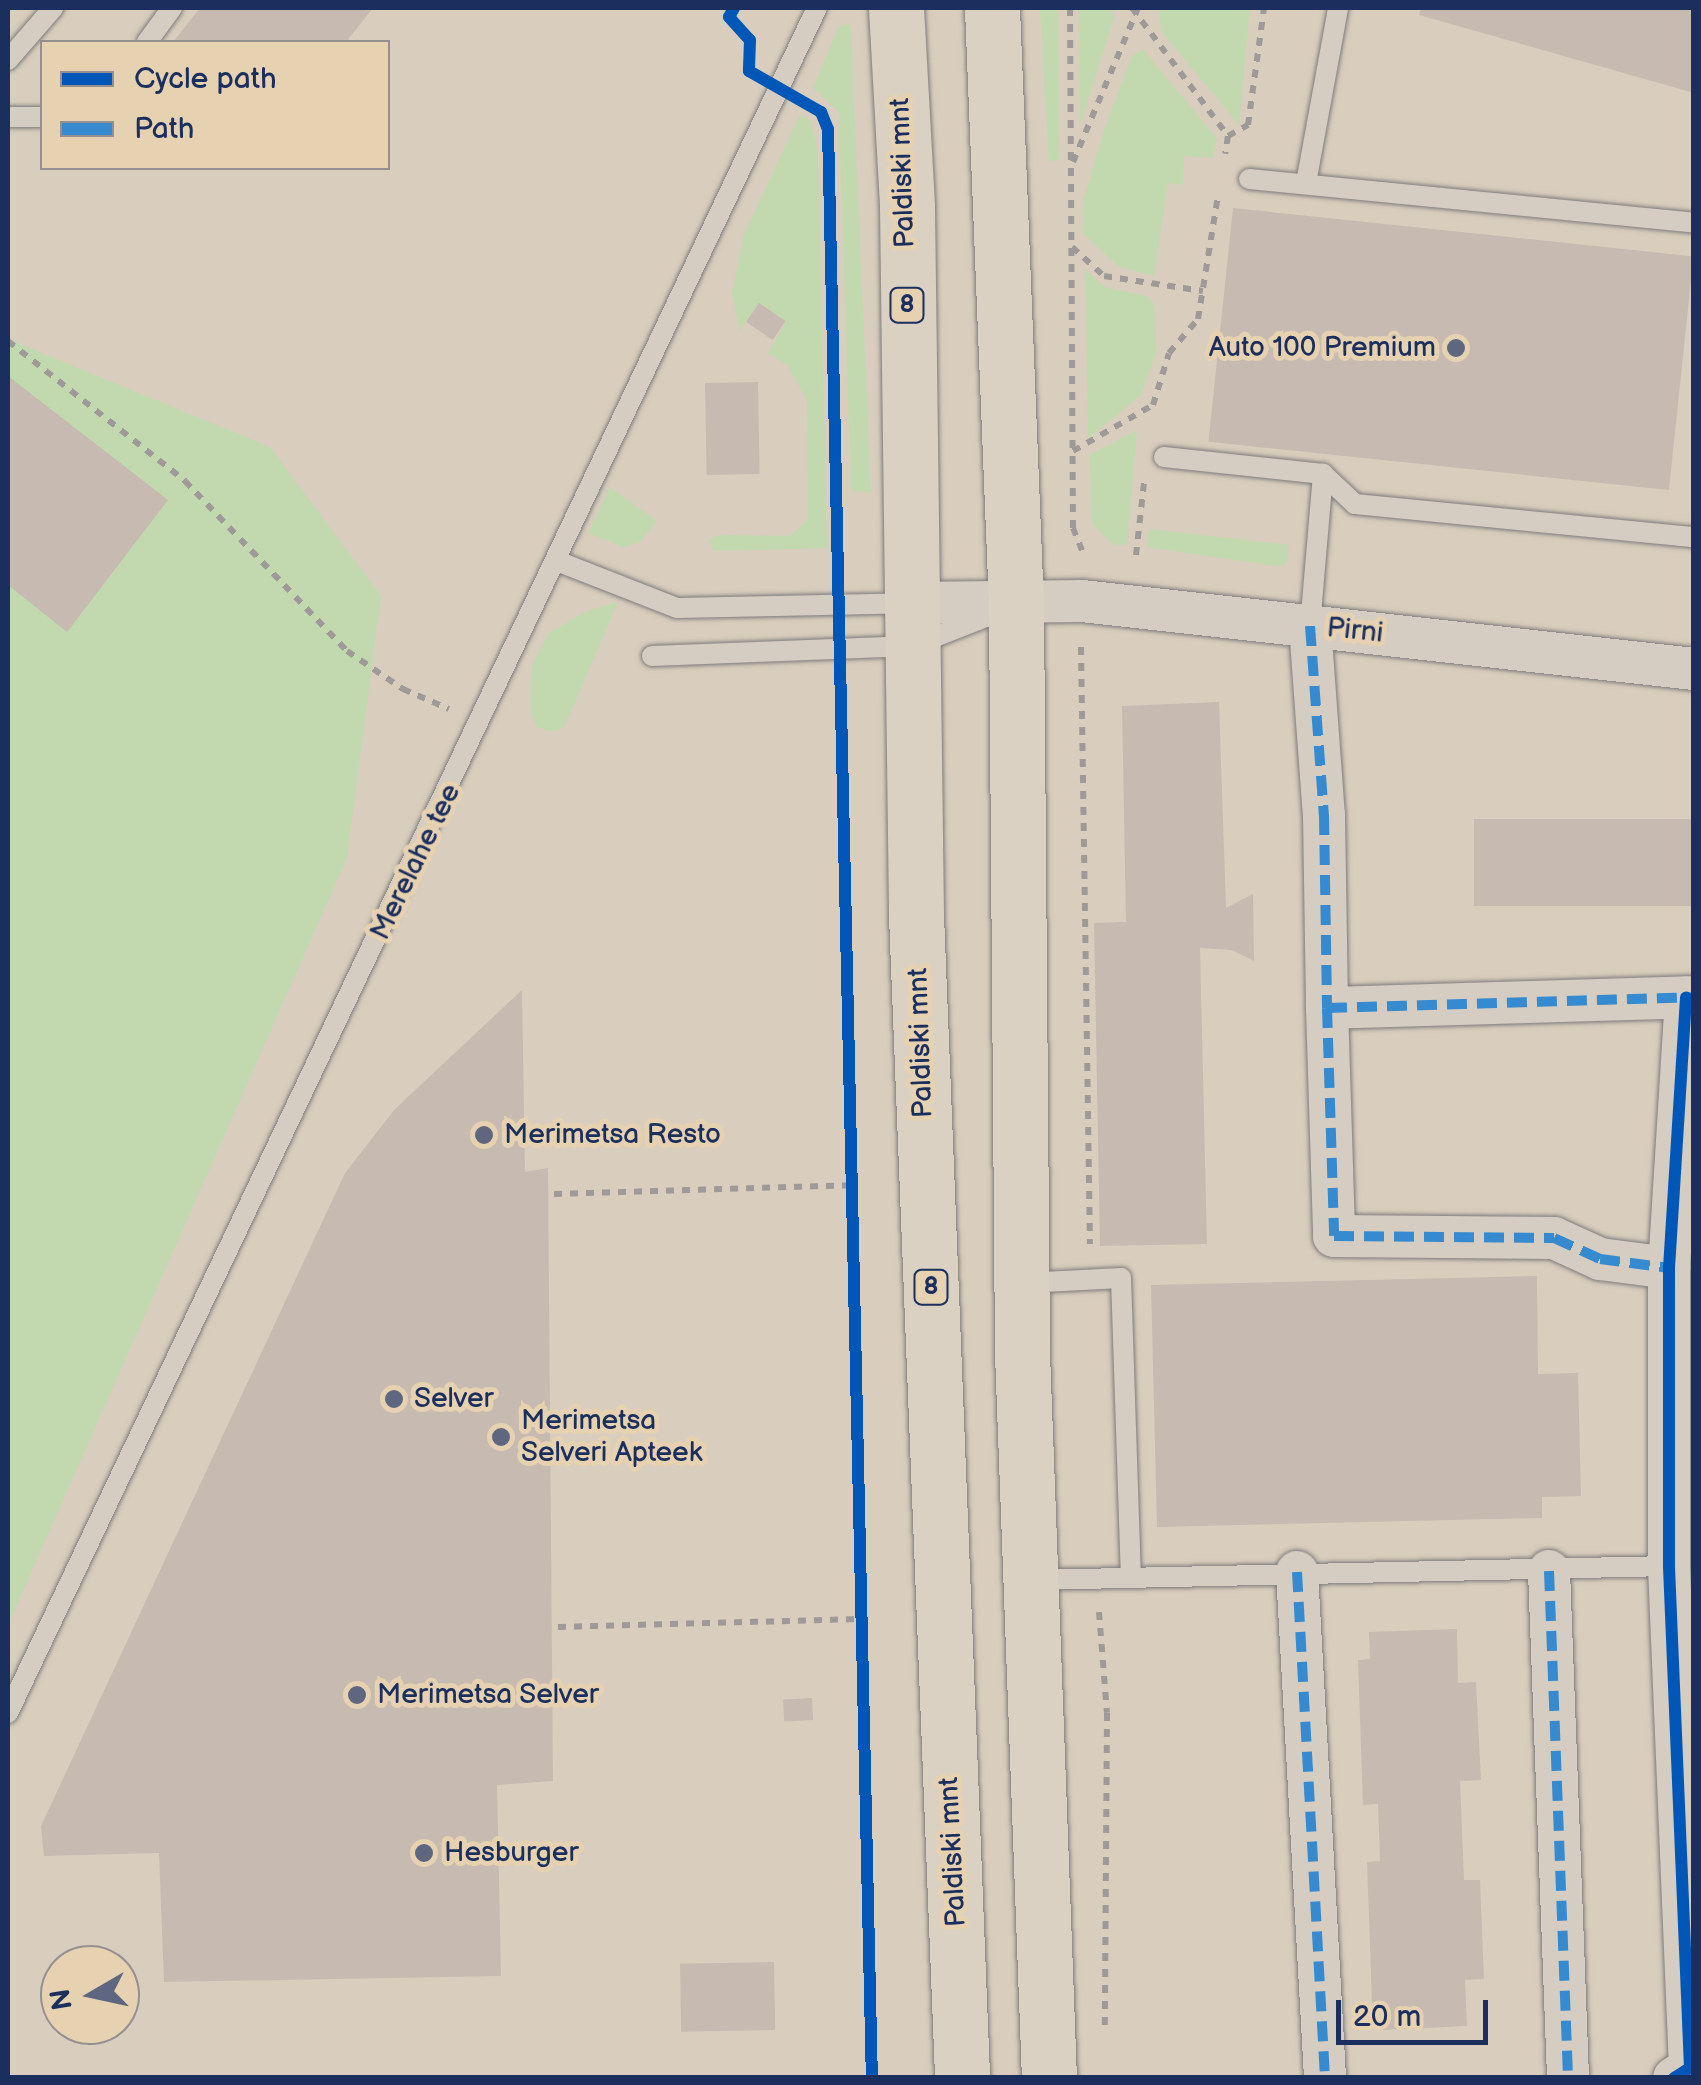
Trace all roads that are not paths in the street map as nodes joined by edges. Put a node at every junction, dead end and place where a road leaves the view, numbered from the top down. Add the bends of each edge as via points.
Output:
1 (53, 8) edge
2 (172, 8) edge
3 (812, 8) edge
4 (896, 8) edge
5 (992, 8) edge
6 (1338, 8) edge
7 (149, 40) edge
8 (8, 60) edge
9 (8, 117) edge
10 (40, 118) edge
11 (1248, 179) dead end
12 (1306, 183) junction
13 (1694, 223) edge
14 (1164, 458) dead end
15 (1322, 474) junction
16 (1694, 537) edge
17 (556, 562) junction
18 (1016, 605) junction
19 (912, 625) junction
20 (1310, 626) junction
21 (652, 656) dead end
22 (1694, 669) edge
23 (1690, 998) edge
24 (1327, 1008) junction
25 (1669, 1268) junction
26 (1022, 1283) junction
27 (1670, 1566) junction
28 (1549, 1570) junction
29 (1297, 1572) junction
30 (1131, 1577) junction
31 (1031, 1580) junction
32 (8, 1713) edge
33 (962, 2078) edge
34 (1049, 2078) edge
35 (1324, 2078) edge
36 (1568, 2078) edge
37 (1674, 2078) edge

1 - 8 lane
2 - 7 lane
3 - 17 lane, Merelahe tee
4 - 19 main road, Paldiski mnt / 8
5 - 18 main road
6 - 12 lane
9 - 10 lane
11 - 12 lane
12 - 13 lane
14 - 15 lane
15 - 16 lane via 1355,504
15 - 20 lane
17 - 19 lane via 676,608
17 - 32 lane, Merelahe tee
18 - 19 street, Pirni
18 - 20 street, Pirni via 1082,601
18 - 26 main road
19 - 21 lane
19 - 33 main road, Paldiski mnt / 8 via 916,915
20 - 22 street, Pirni
20 - 24 street via 1324,815
23 - 24 street
23 - 25 street
24 - 25 street via 1334,1236 1554,1238 1600,1259
25 - 27 street
26 - 30 lane via 1122,1278
26 - 31 main road
27 - 28 lane
27 - 37 street via 1690,2068
28 - 29 lane
28 - 36 street
29 - 30 lane
29 - 35 street
30 - 31 lane
31 - 34 main road

